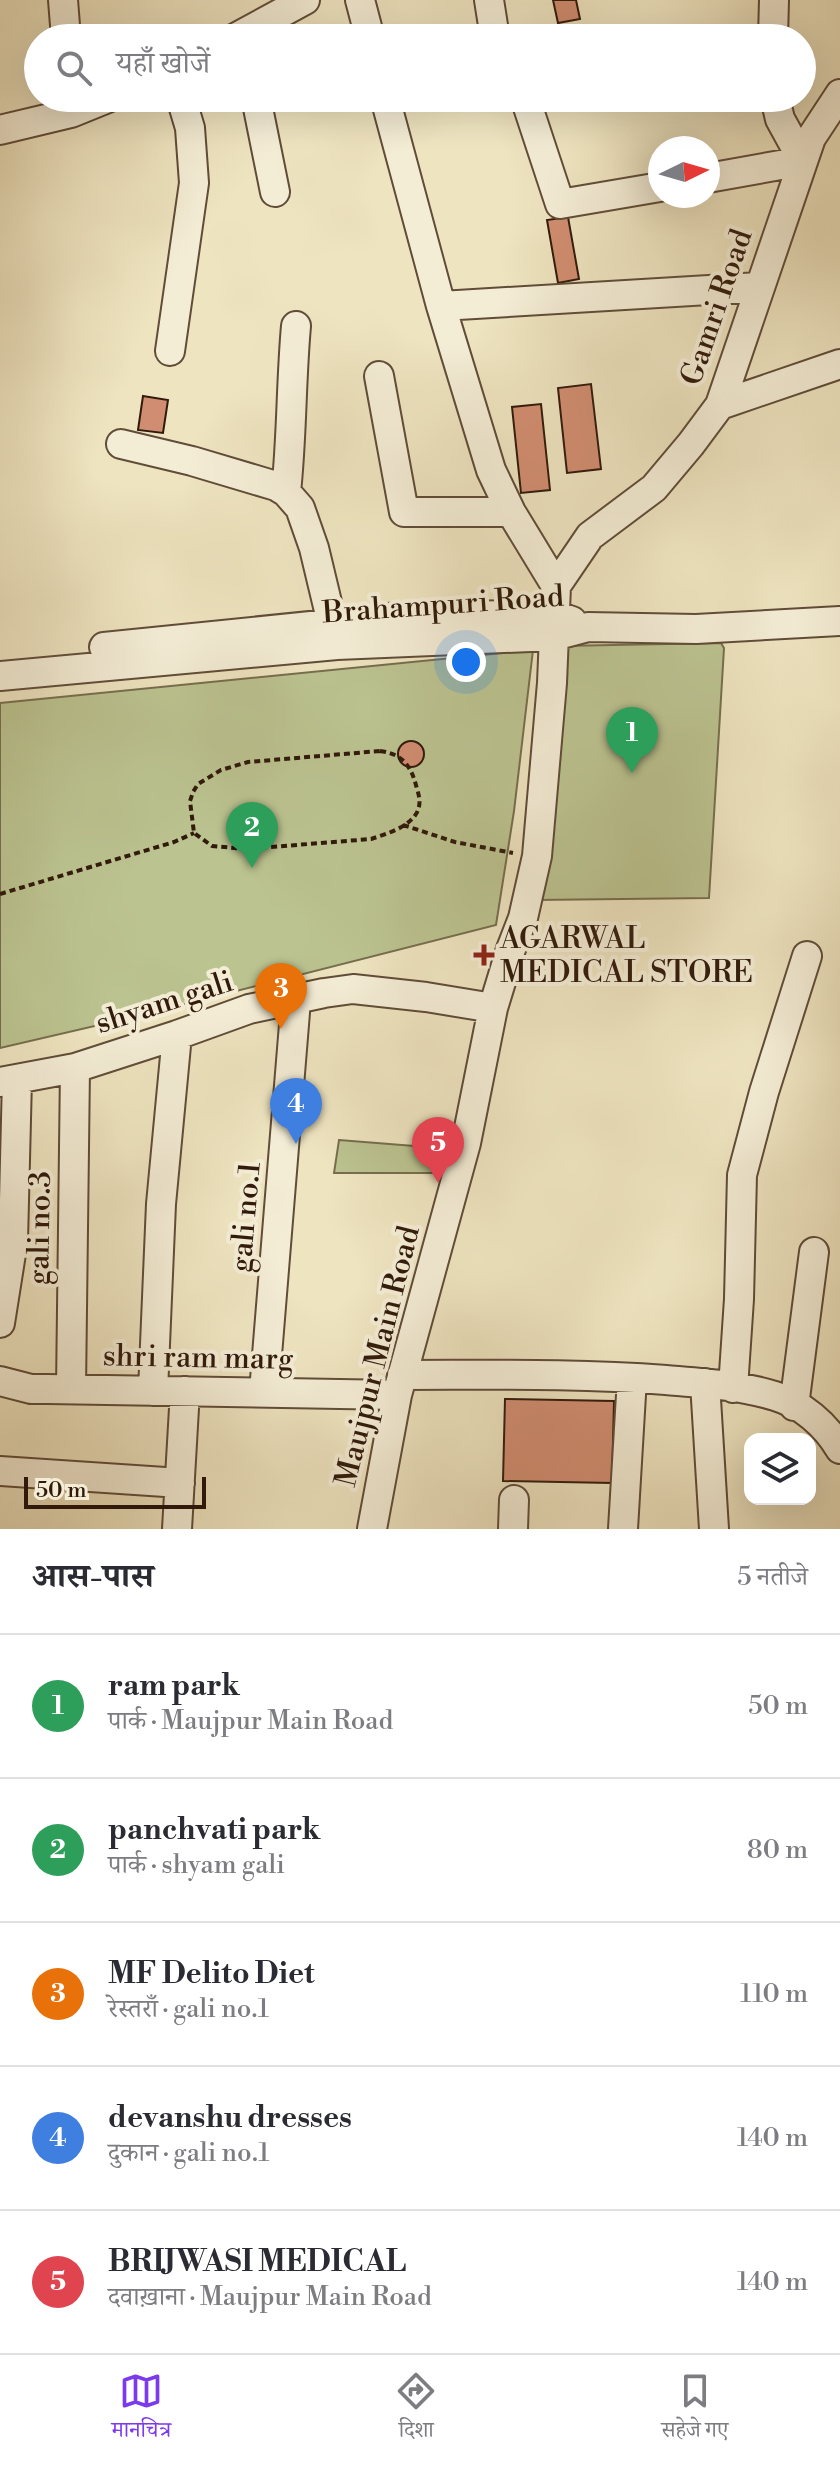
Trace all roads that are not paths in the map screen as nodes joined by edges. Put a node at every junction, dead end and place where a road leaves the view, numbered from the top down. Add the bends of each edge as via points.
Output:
1 (63, 0) edge
2 (305, 0) edge
3 (360, 0) edge
4 (489, 0) edge
5 (774, 0) edge
6 (271, 9) edge
7 (65, 24) edge
8 (254, 24) edge
9 (366, 24) edge
10 (493, 24) edge
11 (773, 24) edge
12 (840, 94) edge
13 (52, 112) edge
14 (185, 112) edge
15 (259, 112) edge
16 (389, 112) edge
17 (530, 112) edge
18 (778, 112) edge
19 (0, 130) edge
20 (840, 134) edge
21 (807, 150) junction
22 (720, 175) edge
23 (648, 189) edge
24 (275, 192) dead end
25 (759, 287) junction
26 (441, 306) junction
27 (296, 326) dead end
28 (170, 351) dead end
29 (840, 364) edge
30 (379, 376) dead end
31 (720, 405) junction
32 (121, 444) dead end
33 (286, 492) junction
34 (511, 512) junction
35 (556, 586) junction
36 (840, 621) edge
37 (555, 625) junction
38 (334, 634) junction
39 (0, 658) edge
40 (43, 662) junction
41 (0, 676) edge
42 (807, 956) dead end
43 (296, 1000) junction
44 (493, 1008) junction
45 (177, 1035) junction
46 (75, 1068) junction
47 (8, 1080) edge
48 (814, 1252) dead end
49 (0, 1323) edge
50 (632, 1378) junction
51 (0, 1381) edge
52 (705, 1383) junction
53 (399, 1385) junction
54 (733, 1388) junction
55 (71, 1389) junction
56 (153, 1391) junction
57 (185, 1391) junction
58 (264, 1392) junction
59 (794, 1406) junction
60 (840, 1449) edge
61 (0, 1471) edge
62 (180, 1483) junction
63 (514, 1500) dead end
64 (177, 1529) edge
65 (372, 1529) edge
66 (513, 1529) edge
67 (623, 1529) edge
68 (714, 1529) edge

1 - 7 street
2 - 6 street
3 - 9 street
4 - 10 street
5 - 11 street
6 - 8 street
12 - 21 street, Gamri Road
13 - 19 street
14 - 28 street via 194,183
15 - 24 street
16 - 26 street
17 - 23 street via 560,204
18 - 21 street
20 - 21 street
21 - 22 street
21 - 25 street, Gamri Road
25 - 26 street
25 - 31 street, Gamri Road
26 - 34 street via 491,470
27 - 33 street
29 - 31 street
30 - 34 street via 404,512
31 - 35 street, Gamri Road via 654,488 590,536
32 - 33 street
33 - 38 street via 300,508 310,535
34 - 35 street
35 - 37 street
36 - 37 street, Brahampuri Road via 696,629
37 - 38 street, Brahampuri Road
37 - 44 street, Maujpur Main Road via 537,856
38 - 40 street, Brahampuri Road
39 - 40 street, Brahampuri Road
40 - 41 street, Brahampuri Road
42 - 54 street via 742,1175
43 - 44 street, shyam gali via 353,989
43 - 45 street, shyam gali via 249,1009
43 - 58 street, gali no.1
44 - 53 street, Maujpur Main Road via 466,1143
45 - 46 street, shyam gali
45 - 56 street via 161,1204
46 - 47 street, shyam gali
46 - 55 street, gali no.3
47 - 49 street via 13,1241
48 - 59 street
50 - 52 street, shri ram marg
50 - 53 street, shri ram marg
50 - 67 street
51 - 55 street, shri ram marg via 31,1389
52 - 54 street, shri ram marg
52 - 68 street
53 - 58 street, shri ram marg
53 - 65 street, Maujpur Main Road
54 - 59 street, shri ram marg via 777,1396
55 - 56 street, shri ram marg
56 - 57 street, shri ram marg
57 - 58 street, shri ram marg
57 - 62 street
59 - 60 street, shri ram marg via 812,1415
61 - 62 street
62 - 64 street
63 - 66 street

